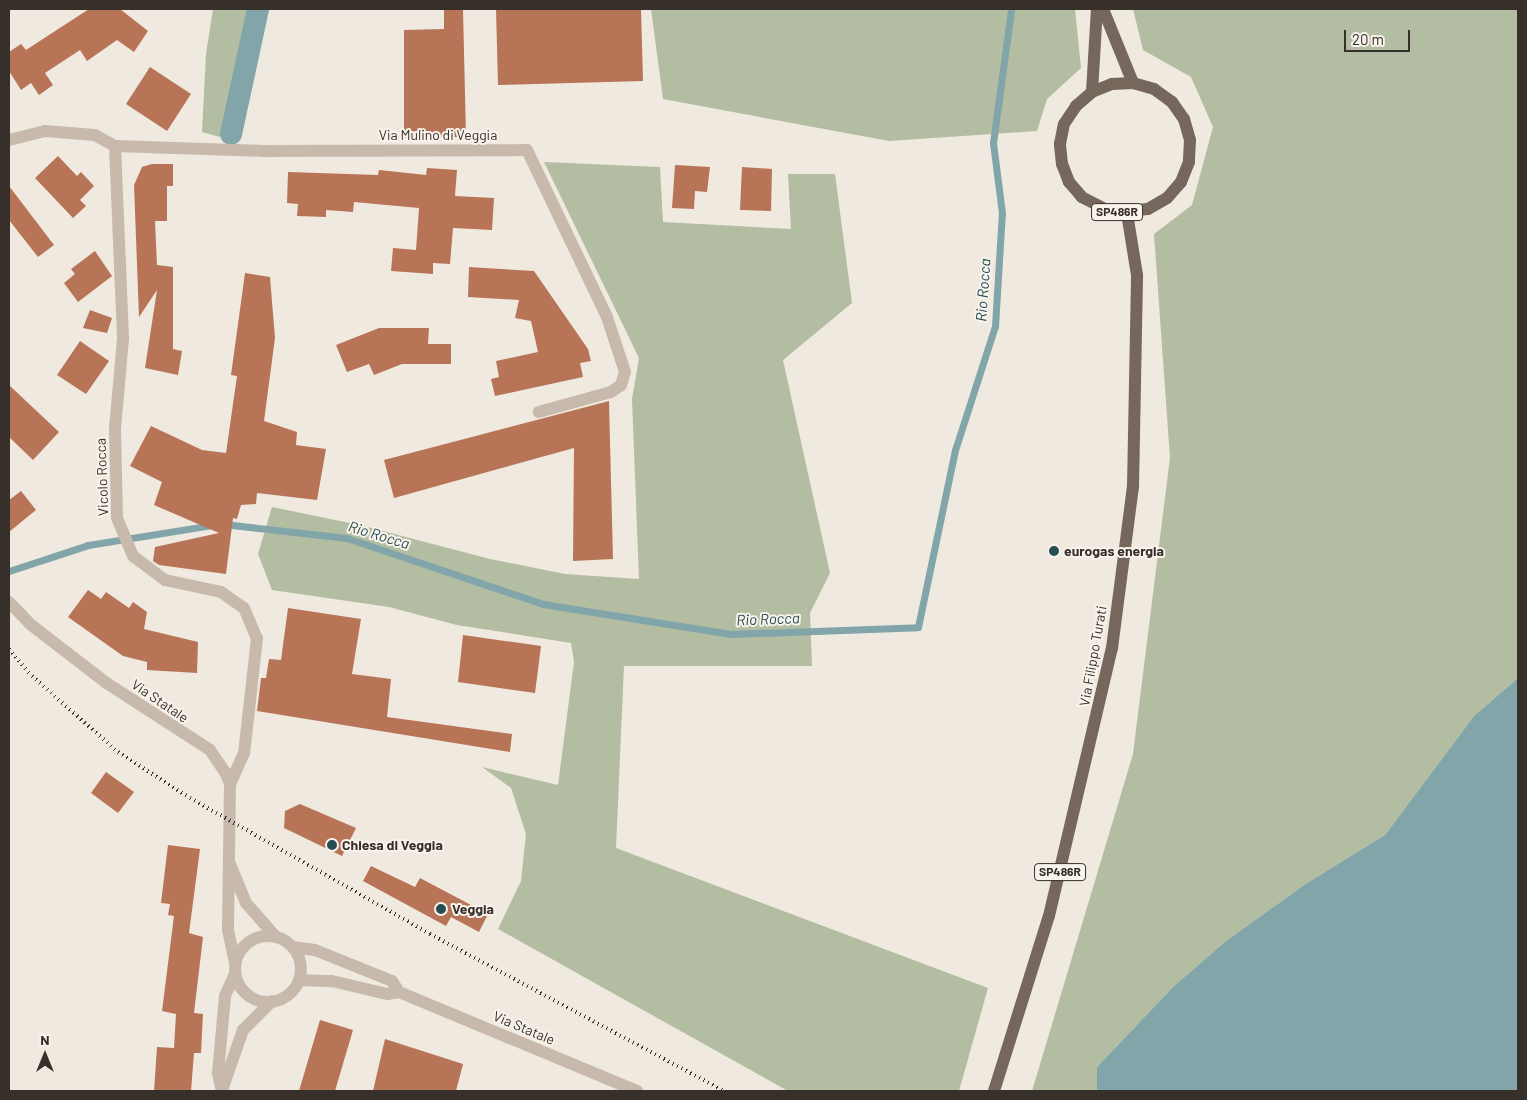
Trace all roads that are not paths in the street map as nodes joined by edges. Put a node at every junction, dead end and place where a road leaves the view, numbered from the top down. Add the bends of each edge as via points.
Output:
1 (1097, 9) edge
2 (1103, 9) edge
3 (1133, 83) junction
4 (1092, 92) junction
5 (9, 140) edge
6 (115, 146) junction
7 (1127, 213) junction
8 (538, 412) dead end
9 (9, 602) edge
10 (230, 784) junction
11 (227, 857) junction
12 (276, 937) junction
13 (293, 947) junction
14 (235, 969) junction
15 (299, 980) junction
16 (399, 992) junction
17 (272, 1001) junction
18 (222, 1091) edge
19 (637, 1091) edge
20 (994, 1091) edge

1 - 4 main road
2 - 3 main road
3 - 4 main road, SP486R via 1112,84
3 - 7 main road, SP486R via 1154,89 1180,114 1190,140 1189,162 1181,182 1167,198 1148,209
4 - 7 main road, SP486R via 1076,106 1064,124 1060,144 1062,164 1082,197 1111,212
5 - 6 street, Via Mulino di Veggia via 45,131 95,135
6 - 8 street, Via Mulino di Veggia via 262,151 527,150 607,317 625,372 621,385 611,392
6 - 10 street, Vicolo Rocca via 123,339 115,429 117,518 133,556 165,580 222,592 244,608 258,638 244,754
7 - 20 main road, Via Filippo Turati / SP486R via 1137,275 1133,487 1112,648 1049,916
9 - 10 street, Via Statale via 30,624 105,682 210,750
10 - 11 street, Via Statale
11 - 12 street, Via Statale via 246,903
11 - 14 street, Via Statale via 228,930
12 - 13 street, Via Statale
12 - 14 street via 266,936 246,944
13 - 15 street via 300,963
13 - 16 street, Via Statale via 315,950 392,981
14 - 17 street, Via Statale via 241,988 252,998
14 - 18 street via 225,996 218,1072
15 - 16 street, Via Statale via 332,981 387,994
15 - 17 street via 288,994
16 - 19 street, Via Statale
17 - 18 street via 243,1030

